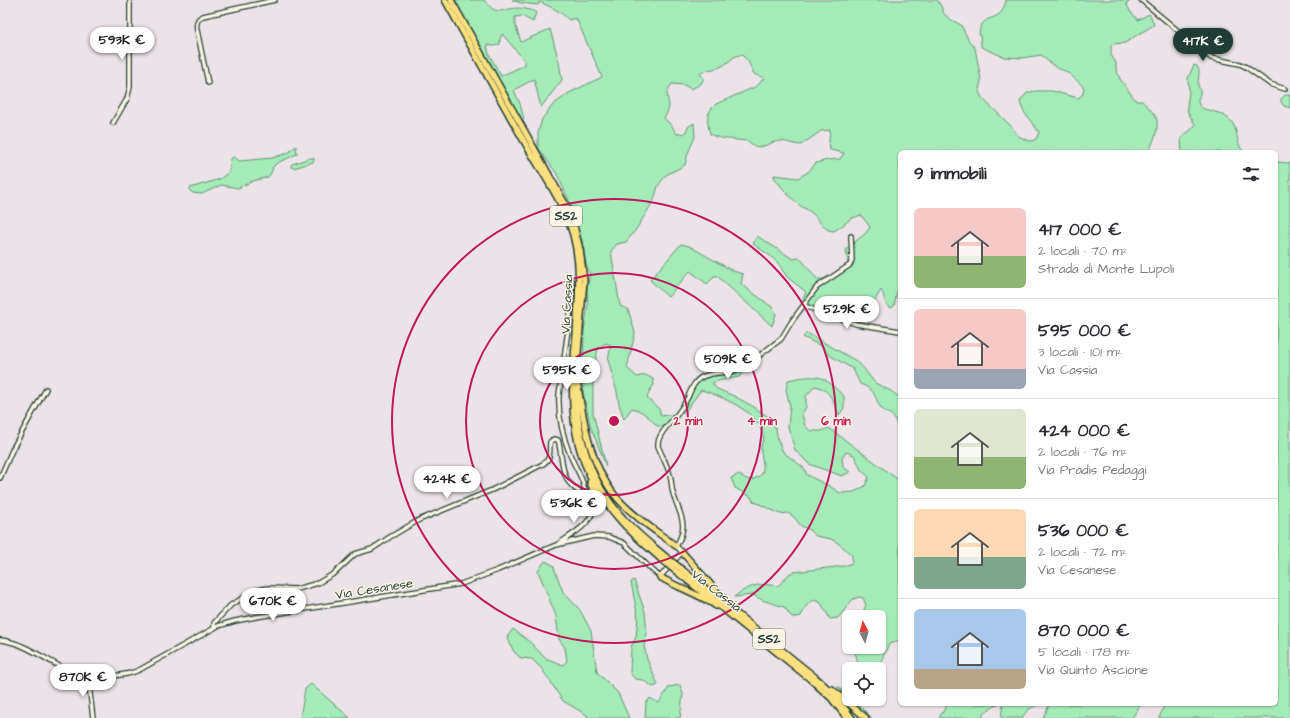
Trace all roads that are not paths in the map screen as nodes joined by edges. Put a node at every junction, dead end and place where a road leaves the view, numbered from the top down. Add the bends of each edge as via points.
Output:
1 (130, 0) edge
2 (275, 0) edge
3 (446, 0) edge
4 (451, 0) edge
5 (1141, 0) edge
6 (208, 83) dead end
7 (1286, 89) dead end
8 (113, 123) dead end
9 (851, 236) dead end
10 (572, 281) dead end
11 (804, 304) junction
12 (898, 331) edge
13 (576, 371) junction
14 (46, 389) dead end
15 (582, 460) junction
16 (0, 478) edge
17 (586, 498) junction
18 (595, 503) junction
19 (556, 545) junction
20 (676, 546) junction
21 (682, 552) junction
22 (665, 559) junction
23 (678, 570) junction
24 (660, 577) junction
25 (736, 613) junction
26 (742, 623) junction
27 (214, 628) junction
28 (0, 640) edge
29 (88, 677) junction
30 (815, 677) junction
31 (93, 718) edge
32 (847, 718) edge
33 (852, 718) edge
34 (866, 718) edge

1 - 8 street via 130,87
2 - 6 street via 199,18 196,25
3 - 15 highway, Via Cassia / SS2 via 568,219 578,257 572,406
4 - 13 highway, Via Cassia / SS2 via 570,214 580,249 584,280
5 - 7 street via 1211,58 1240,64 1270,84
9 - 11 street via 850,265 819,285
10 - 17 street via 572,302 558,409 568,451 585,486
11 - 12 street via 807,308 850,322
11 - 20 street via 781,339 748,365 738,370 699,379 681,410 660,437 658,446 670,474 672,493 682,519 681,536
13 - 20 highway via 585,429 604,479 630,511
13 - 22 highway, Via Cassia / SS2 via 576,398 586,458 611,504
14 - 16 street via 13,448
15 - 18 highway via 594,492
15 - 22 highway, Via Cassia / SS2 via 593,482 619,520
17 - 18 street
17 - 27 street via 566,479 559,443 553,439 550,444 550,457 543,464 492,490 416,522 372,549 354,555 335,574 318,582 297,589 259,589 239,599 225,610 214,622
18 - 19 street via 592,515 584,526
19 - 24 street, Via Cesanese via 592,537 612,538 626,544
19 - 27 street, Via Cesanese via 461,584 242,619
20 - 21 street
21 - 24 street
21 - 25 highway
22 - 23 highway, Via Cassia / SS2, bridge
23 - 25 highway, Via Cassia / SS2
23 - 26 highway, Via Cassia / SS2
24 - 26 highway via 713,604
25 - 30 highway, Via Cassia / SS2
26 - 32 highway, Via Cassia / SS2 via 823,690
27 - 29 street, Via Cesanese via 138,671
28 - 29 street, Via Cesanese via 20,645 67,670
29 - 31 street
30 - 33 highway, Via Cassia / SS2 via 834,694
30 - 34 highway

